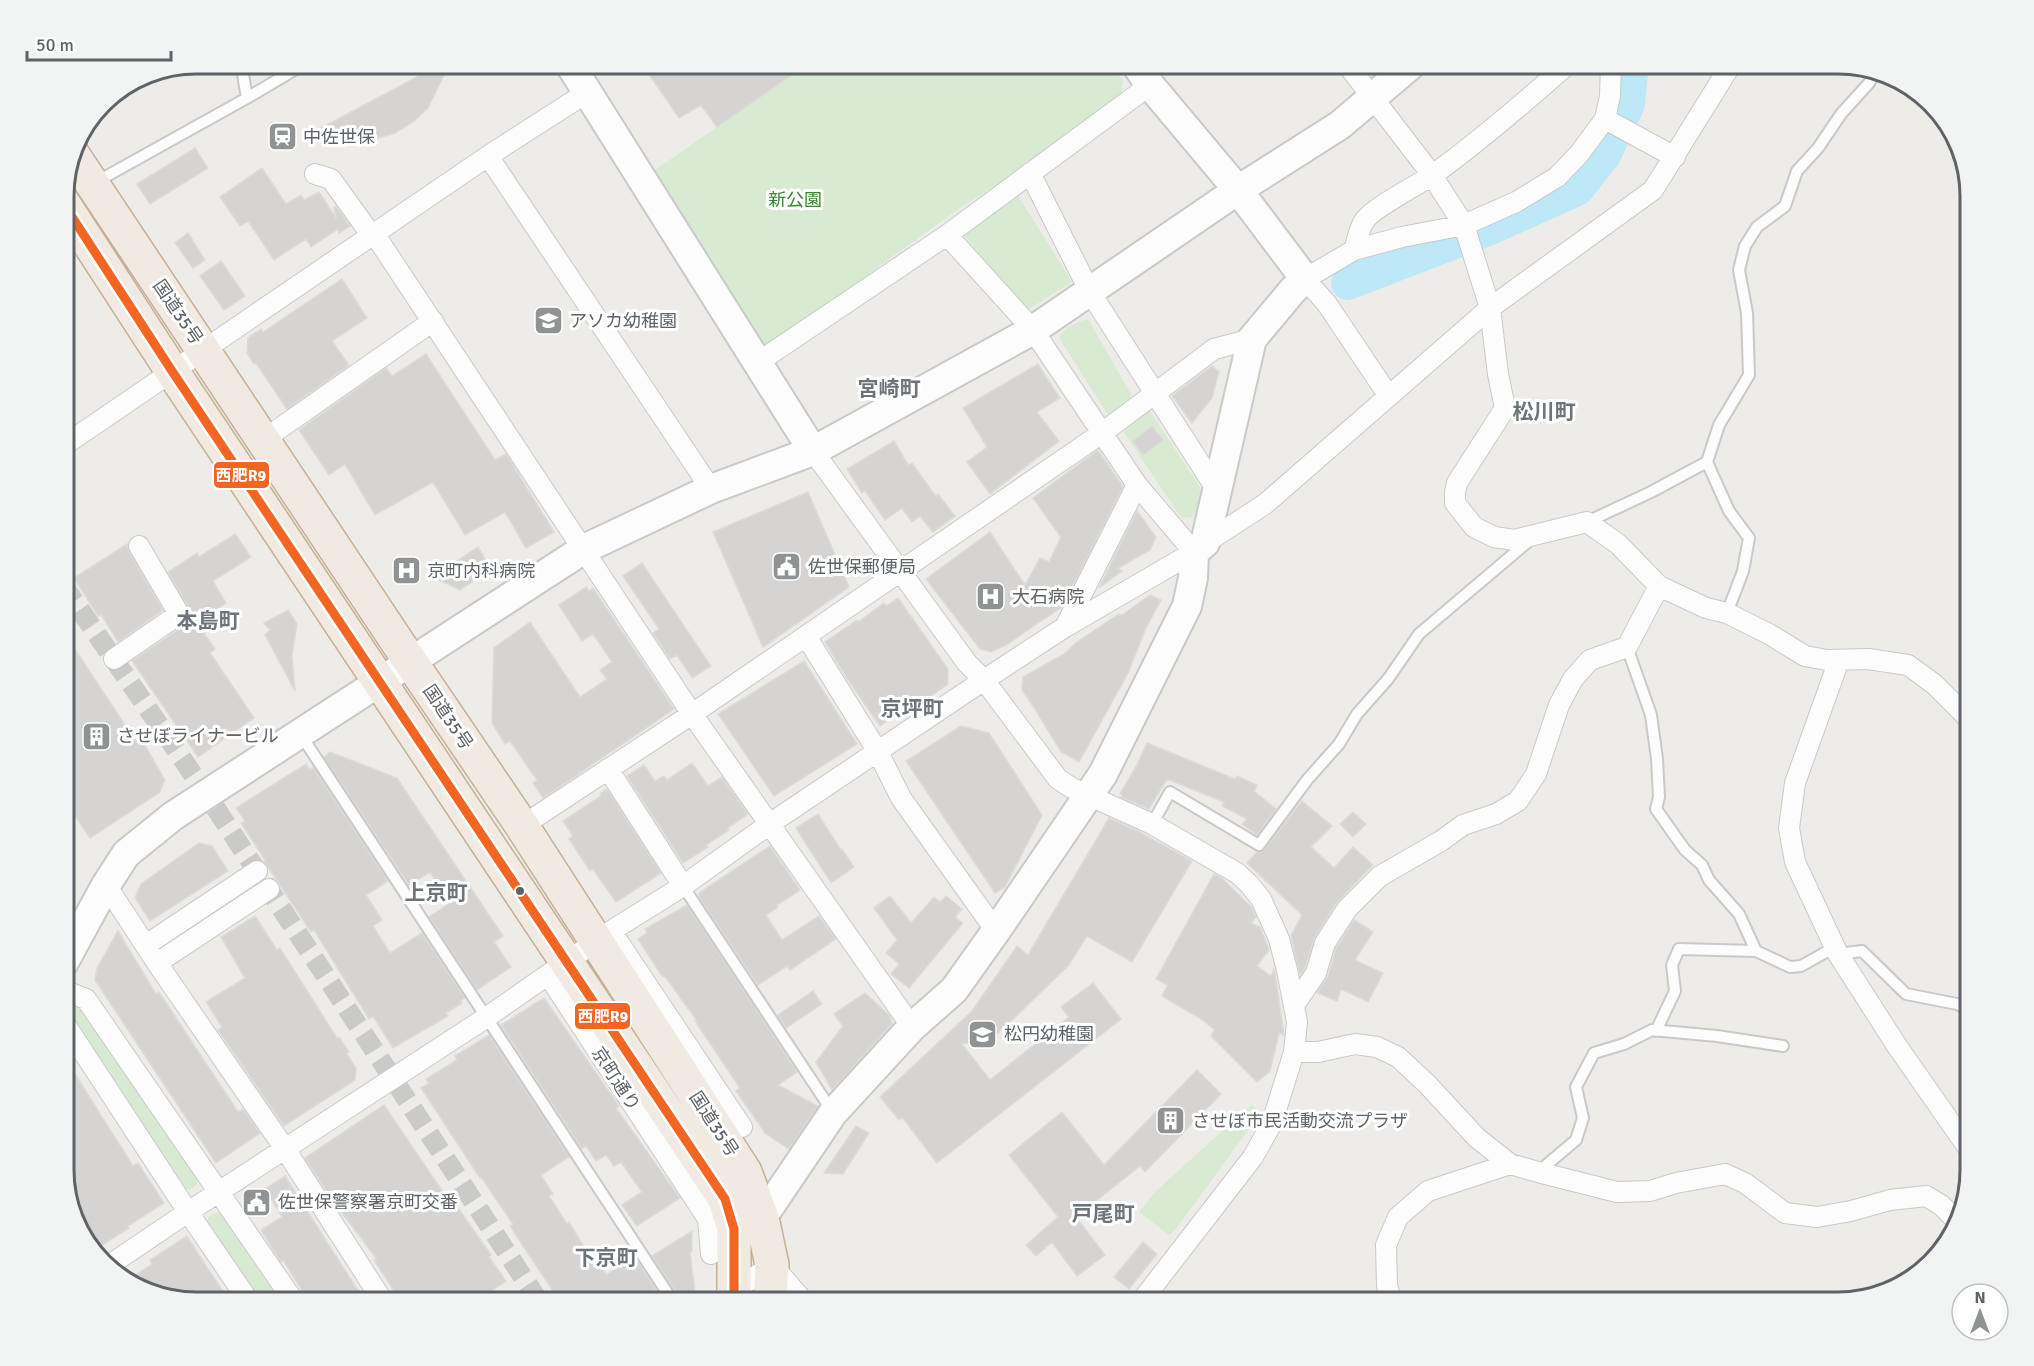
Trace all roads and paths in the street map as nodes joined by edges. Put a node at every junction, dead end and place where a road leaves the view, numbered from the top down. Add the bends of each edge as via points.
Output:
1 (243, 73) edge
2 (289, 73) edge
3 (575, 73) edge
4 (1354, 73) edge
5 (1401, 73) edge
6 (1558, 73) edge
7 (1611, 73) edge
8 (1726, 73) edge
9 (1142, 74) edge
10 (1872, 78) edge
11 (586, 93) junction
12 (1373, 97) junction
13 (247, 98) junction
14 (1605, 119) junction
15 (488, 156) junction
16 (1675, 157) junction
17 (78, 163) edge
18 (1030, 173) junction
19 (315, 174) dead end
20 (1432, 176) junction
21 (93, 184) junction
22 (1238, 190) junction
23 (74, 220) edge
24 (1464, 225) junction
25 (947, 235) junction
26 (373, 236) junction
27 (1354, 250) junction
28 (1305, 279) junction
29 (1090, 292) junction
30 (1490, 308) junction
31 (433, 321) junction
32 (1033, 330) junction
33 (1252, 339) junction
34 (203, 350) junction
35 (757, 363) junction
36 (172, 371) junction
37 (1156, 394) junction
38 (1388, 395) junction
39 (1102, 433) junction
40 (74, 438) edge
41 (263, 440) junction
42 (813, 450) junction
43 (1707, 462) junction
44 (1137, 485) junction
45 (711, 489) junction
46 (1217, 490) junction
47 (1587, 522) junction
48 (1535, 536) junction
49 (139, 546) dead end
50 (1199, 547) junction
51 (584, 549) junction
52 (901, 572) junction
53 (1659, 586) junction
54 (1727, 613) junction
55 (1065, 627) junction
56 (806, 636) junction
57 (1627, 647) junction
58 (114, 659) dead end
59 (1839, 660) junction
60 (410, 661) junction
61 (984, 680) junction
62 (379, 681) junction
63 (1960, 710) edge
64 (692, 714) junction
65 (299, 733) junction
66 (878, 752) junction
67 (608, 769) junction
68 (1088, 794) junction
69 (771, 823) junction
70 (1152, 824) junction
71 (522, 826) junction
72 (257, 871) dead end
73 (106, 885) junction
74 (683, 886) junction
75 (269, 889) dead end
76 (996, 931) junction
77 (604, 936) junction
78 (74, 944) edge
79 (146, 945) junction
80 (1756, 951) junction
81 (1838, 954) junction
82 (157, 963) junction
83 (557, 969) junction
84 (74, 994) edge
85 (1294, 1004) junction
86 (1960, 1005) edge
87 (487, 1017) junction
88 (912, 1027) junction
89 (1656, 1031) junction
90 (74, 1038) edge
91 (1783, 1046) dead end
92 (1294, 1052) junction
93 (833, 1113) junction
94 (742, 1127) dead end
95 (1960, 1136) edge
96 (285, 1149) junction
97 (1510, 1164) junction
98 (1538, 1172) junction
99 (220, 1192) junction
100 (188, 1212) junction
101 (1952, 1216) edge
102 (748, 1223) junction
103 (711, 1254) dead end
104 (115, 1262) edge
105 (772, 1265) junction
106 (243, 1292) edge
107 (288, 1292) edge
108 (377, 1292) edge
109 (667, 1292) edge
110 (730, 1292) edge
111 (737, 1292) edge
112 (771, 1292) edge
113 (795, 1292) edge
114 (1148, 1292) edge
115 (1389, 1292) edge

1 - 13 lane
2 - 13 lane
3 - 11 street
4 - 12 street
5 - 12 street
6 - 20 street
7 - 14 street
8 - 16 street
9 - 18 street
9 - 22 street
10 - 43 lane via 1797,171 1785,206 1757,226 1745,246 1739,270 1747,314 1749,375 1719,425
11 - 15 street
11 - 35 street
12 - 20 street
12 - 22 street via 1340,125
13 - 21 lane
14 - 16 street
14 - 24 street via 1557,177 1516,202
15 - 26 street
15 - 45 street
16 - 30 street via 1653,190
17 - 21 highway, 国道35号
18 - 25 street
18 - 29 street
19 - 26 street via 331,179
20 - 24 street
20 - 27 street via 1364,220
21 - 34 highway, 国道35号
22 - 28 street
22 - 29 street
23 - 36 highway, 国道35号
24 - 27 street
24 - 30 street
25 - 32 street
25 - 35 street
26 - 31 street
26 - 34 street
27 - 28 street
28 - 33 street
28 - 38 street via 1327,304
29 - 32 street
29 - 37 street
30 - 38 street
30 - 48 street via 1505,408 1457,483 1455,503 1474,527 1494,537 1514,540
31 - 41 street
31 - 51 street
32 - 39 street
32 - 42 street
33 - 37 street via 1214,349
33 - 46 street
34 - 36 street
34 - 41 highway, 国道35号
35 - 42 street
36 - 40 street
36 - 62 highway, 国道35号
37 - 39 street
37 - 46 street
38 - 50 street via 1265,504
39 - 44 street
39 - 52 street
41 - 60 highway, 国道35号
42 - 45 street
42 - 52 street
43 - 47 lane
43 - 54 lane via 1729,510 1749,538 1743,571
44 - 50 street
44 - 55 street
45 - 51 street
46 - 50 street
47 - 48 street
47 - 53 street via 1618,544
48 - 70 lane via 1419,634 1260,845 1170,792
49 - 58 street via 179,614
50 - 55 street
50 - 68 street via 1187,606 1103,774
51 - 60 street
51 - 64 street
52 - 56 street
52 - 61 street via 967,663
53 - 54 street via 1706,608
53 - 57 street
54 - 59 street via 1805,656
55 - 61 street
56 - 64 street
56 - 66 street
57 - 80 lane via 1651,715 1657,759 1656,809 1739,914
57 - 85 street via 1590,660 1573,679 1559,705 1536,774 1518,801 1496,814 1463,825 1380,876 1347,909 1324,944 1316,973
59 - 63 street via 1868,659 1908,665
59 - 81 street via 1795,783 1789,828 1795,862
60 - 62 street
60 - 71 highway, 国道35号
61 - 66 street
61 - 68 street via 1058,779
62 - 65 street
62 - 83 highway, 国道35号
64 - 67 street
64 - 69 street
65 - 73 street via 173,816 126,854
65 - 87 lane
66 - 69 street
66 - 76 street via 901,798
67 - 71 street
67 - 74 street
68 - 70 street
68 - 76 street
69 - 74 street
69 - 88 street
70 - 85 street via 1250,884 1275,929
71 - 77 highway, 国道35号
72 - 79 street
73 - 78 street
73 - 79 street
74 - 77 street
74 - 93 lane
75 - 82 street
76 - 88 street via 954,990
77 - 83 street
77 - 94 street
77 - 102 highway, 国道35号 via 745,1172
79 - 82 street
80 - 81 lane via 1790,967 1801,966 1828,951
80 - 89 lane via 1679,949 1672,965 1675,991
81 - 86 lane via 1862,951 1906,994
81 - 95 street
82 - 96 street
83 - 87 street
83 - 102 highway, 国道35号 via 725,1199
83 - 103 street, 京町通り via 708,1219
84 - 99 street via 86,999
85 - 92 street
87 - 96 street
87 - 109 lane
88 - 93 street
89 - 91 lane
89 - 98 lane via 1594,1053 1576,1087 1583,1118 1576,1140
90 - 100 street
92 - 97 street via 1318,1052 1355,1044 1377,1047 1398,1057 1477,1138
92 - 114 street via 1272,1124 1253,1156
93 - 102 street
96 - 99 street
96 - 108 street
97 - 98 street
97 - 115 street via 1428,1191 1398,1218 1386,1245
98 - 101 street via 1617,1192 1650,1191 1676,1182 1725,1174 1745,1182 1785,1213 1817,1216 1926,1196
99 - 100 street
99 - 107 street
100 - 104 street
100 - 106 street
102 - 105 highway, 国道35号
102 - 110 highway, 国道35号
105 - 111 street
105 - 112 highway, 国道35号
105 - 113 street

